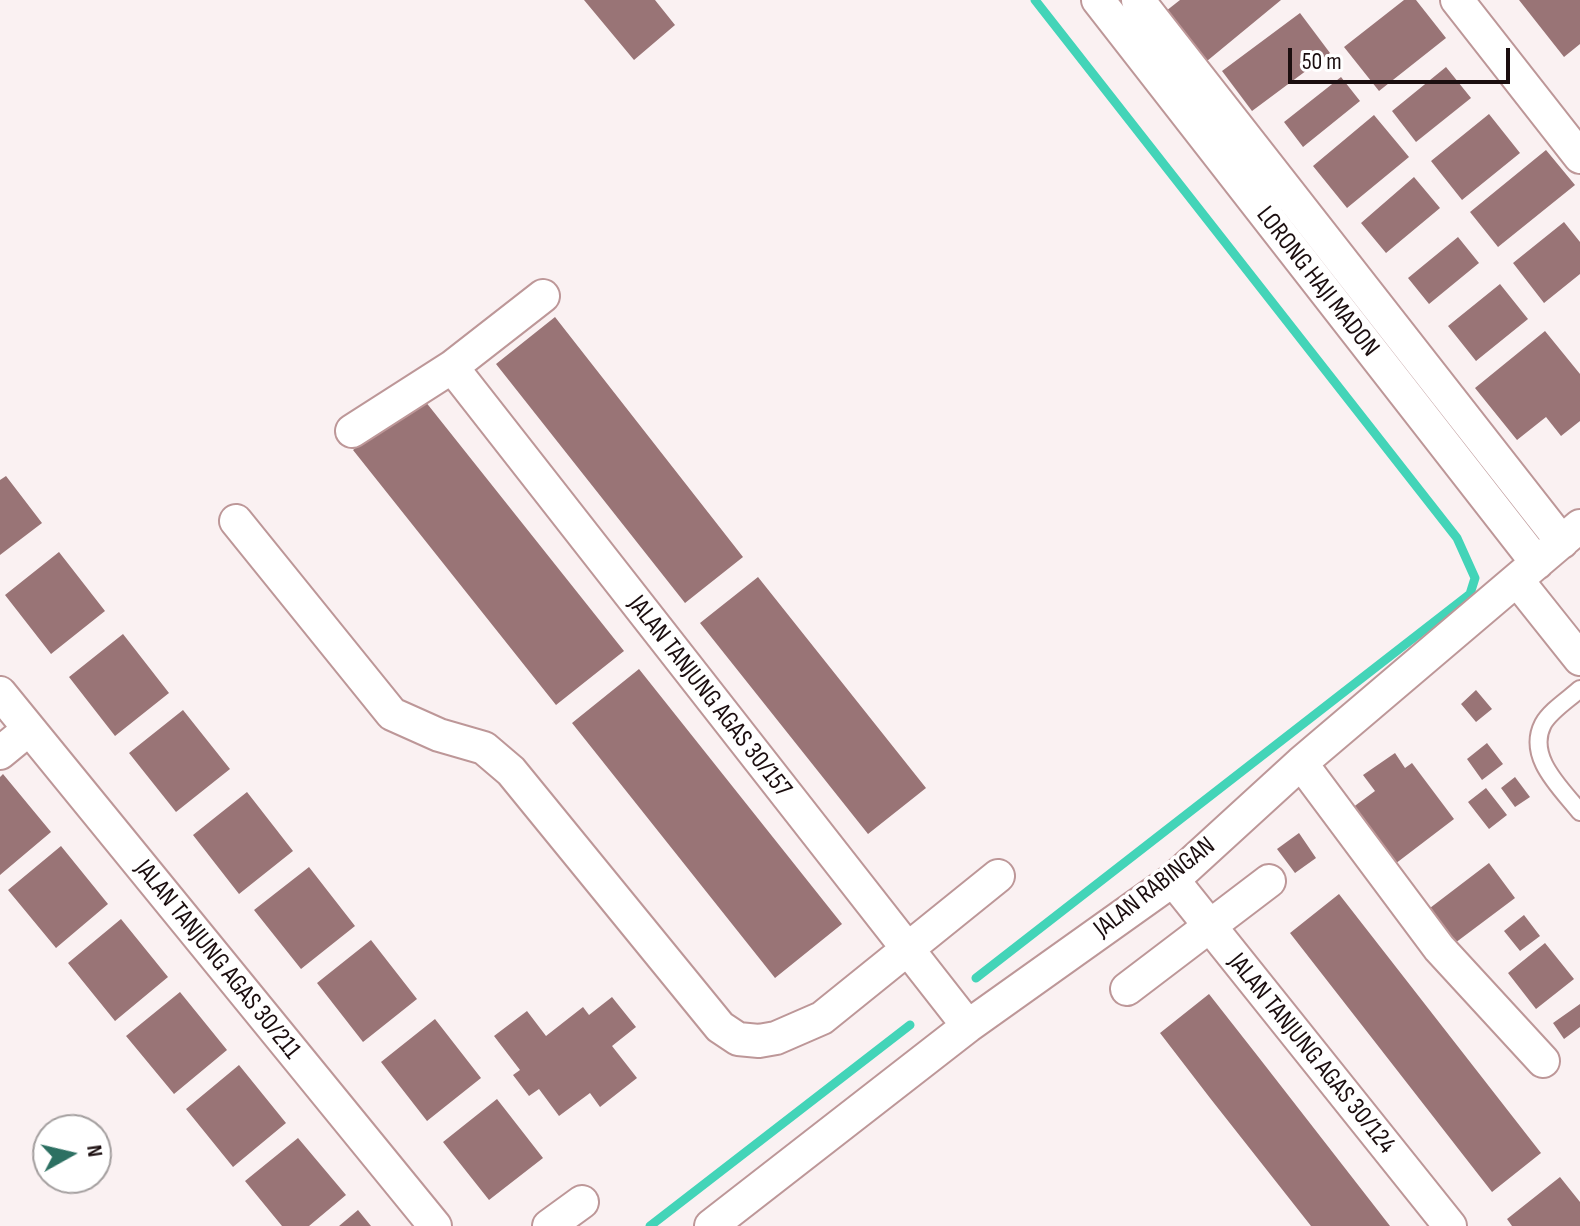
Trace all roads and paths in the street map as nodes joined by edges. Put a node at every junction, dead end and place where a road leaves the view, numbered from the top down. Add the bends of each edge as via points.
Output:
1 (1098, 0) edge
2 (1138, 0) edge
3 (1457, 0) edge
4 (1580, 157) edge
5 (543, 296) dead end
6 (452, 367) junction
7 (352, 431) dead end
8 (236, 521) dead end
9 (1571, 534) edge
10 (1527, 572) junction
11 (1580, 659) edge
12 (1580, 689) edge
13 (0, 693) edge
14 (28, 730) junction
15 (0, 753) edge
16 (1301, 763) junction
17 (1580, 812) edge
18 (998, 876) dead end
19 (1173, 880) junction
20 (1269, 881) dead end
21 (1210, 928) junction
22 (905, 951) junction
23 (1127, 989) dead end
24 (968, 1026) junction
25 (1543, 1061) dead end
26 (582, 1202) dead end
27 (435, 1226) edge
28 (549, 1226) edge
29 (711, 1226) edge
30 (1450, 1226) edge

1 - 10 street, LORONG HAJI MADON
2 - 9 street
3 - 4 street
5 - 6 street
6 - 7 street
6 - 22 street, JALAN TANJUNG AGAS 30/157
8 - 22 street via 392,714 484,748 511,771 720,1027 738,1039 767,1040 822,1018
9 - 10 street, JALAN RABINGAN
10 - 11 street, LORONG HAJI MADON
10 - 16 street, JALAN RABINGAN
12 - 17 lane via 1543,722 1537,744 1544,766
13 - 14 street, JALAN TANJUNG AGAS 30/211
14 - 15 street
14 - 27 street, JALAN TANJUNG AGAS 30/211
16 - 19 street, JALAN RABINGAN
16 - 25 street via 1439,948
18 - 22 street
19 - 21 street, JALAN TANJUNG AGAS 30/124
19 - 24 street, JALAN RABINGAN
20 - 21 street
21 - 23 street
21 - 30 street, JALAN TANJUNG AGAS 30/124
22 - 24 street, JALAN TANJUNG AGAS 30/157
24 - 29 street, JALAN RABINGAN
26 - 28 street

